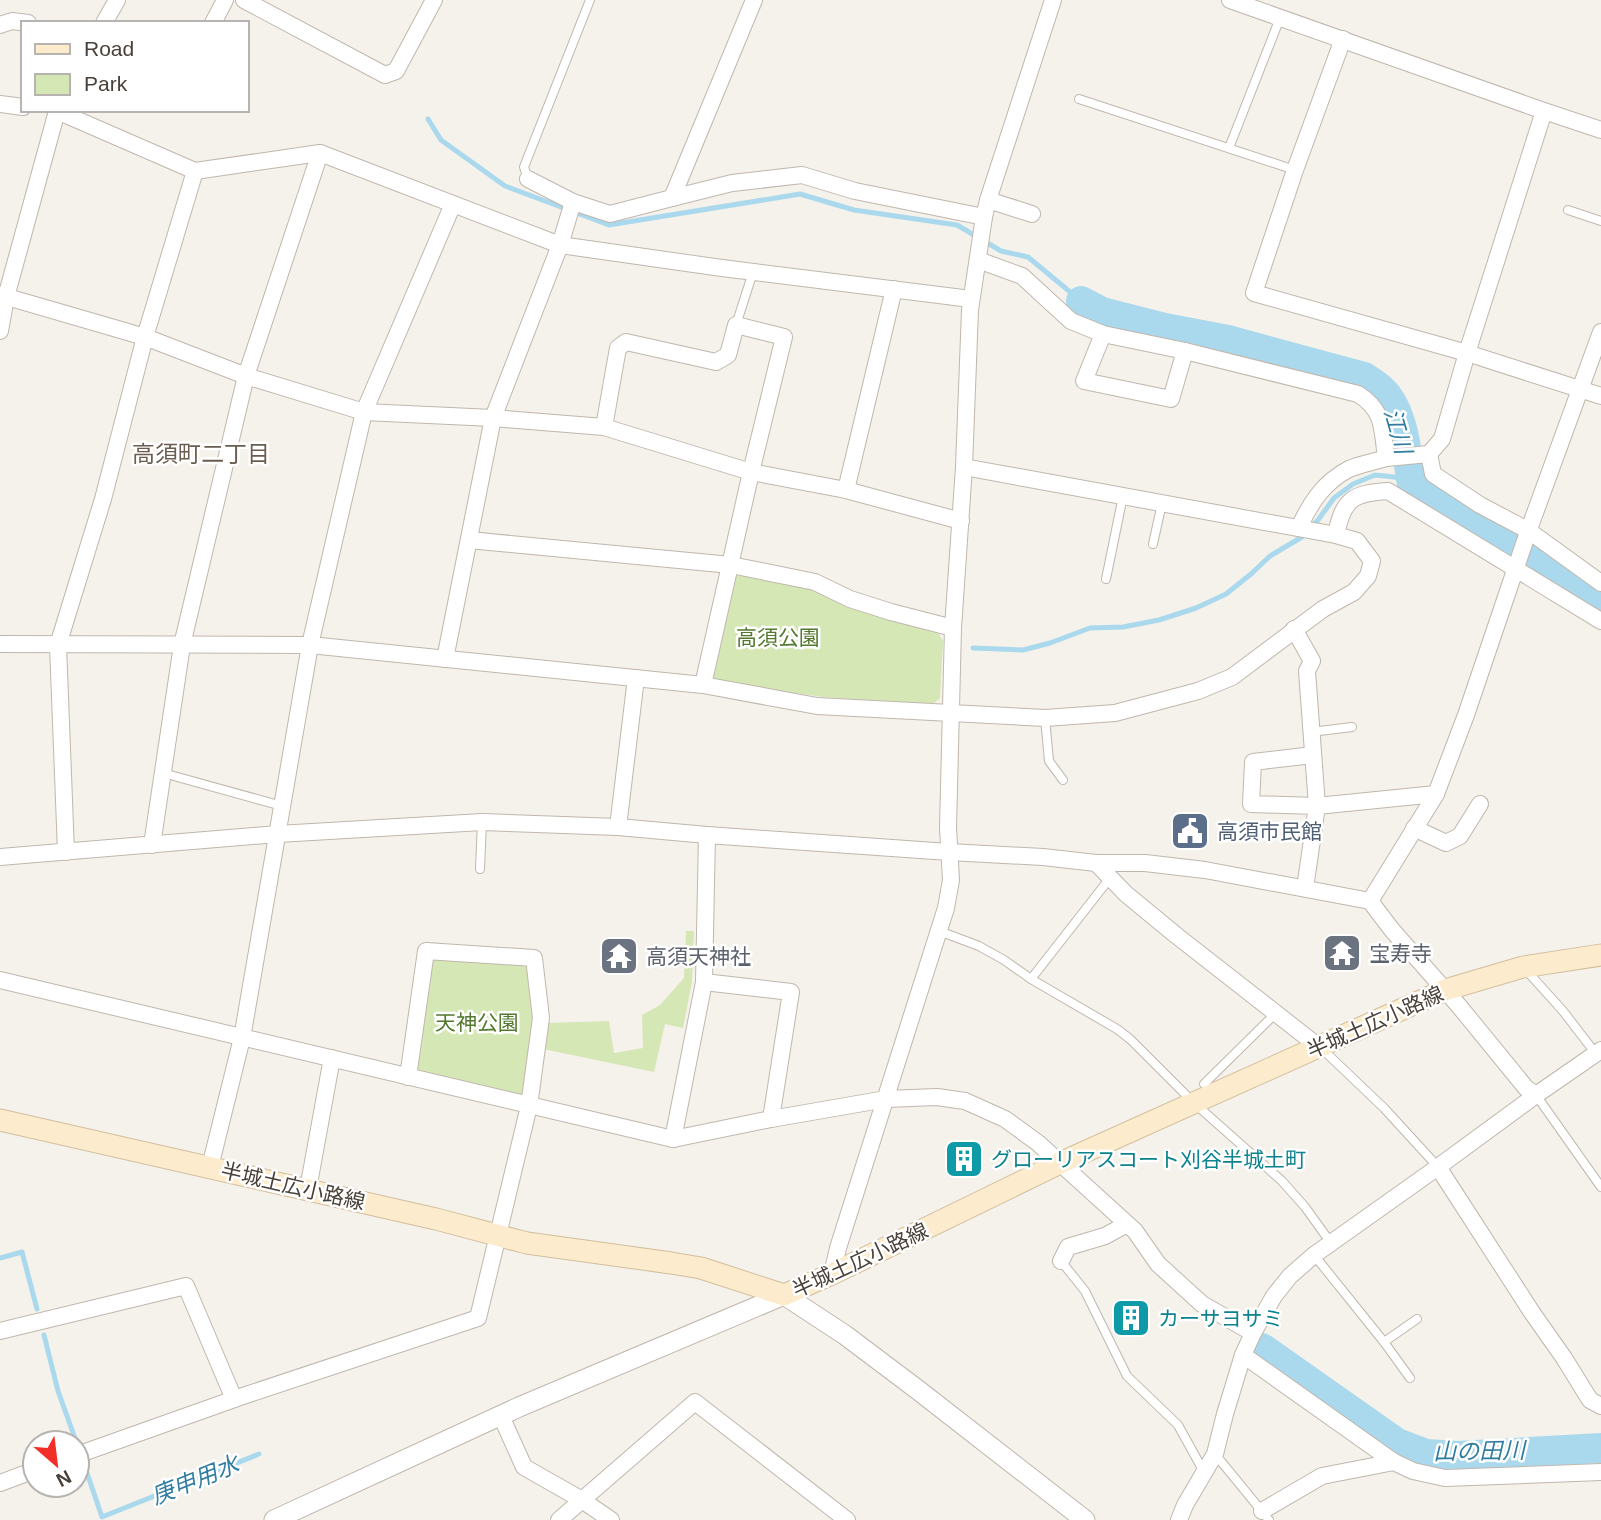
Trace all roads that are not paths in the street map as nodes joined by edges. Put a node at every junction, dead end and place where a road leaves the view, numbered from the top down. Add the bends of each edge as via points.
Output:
1 (117, 0) edge
2 (225, 0) edge
3 (244, 0) edge
4 (434, 0) edge
5 (590, 0) edge
6 (754, 0) edge
7 (1053, 0) edge
8 (1230, 0) edge
9 (1282, 0) edge
10 (1278, 17) junction
11 (105, 21) edge
12 (214, 21) edge
13 (21, 22) edge
14 (0, 25) edge
15 (1343, 39) junction
16 (1079, 99) dead end
17 (0, 104) edge
18 (21, 107) edge
19 (1544, 111) junction
20 (57, 112) edge
21 (59, 112) edge
22 (1601, 130) edge
23 (1229, 148) junction
24 (320, 153) junction
25 (1295, 170) junction
26 (195, 171) junction
27 (528, 179) joint
28 (672, 198) junction
29 (988, 200) junction
30 (573, 202) junction
31 (453, 204) junction
32 (1568, 210) dead end
33 (1032, 214) dead end
34 (984, 217) junction
35 (1601, 221) edge
36 (560, 245) junction
37 (978, 261) junction
38 (753, 272) junction
39 (894, 289) junction
40 (3, 296) edge
41 (971, 299) junction
42 (736, 325) junction
43 (0, 331) edge
44 (1601, 332) edge
45 (1103, 334) junction
46 (145, 337) junction
47 (1185, 351) junction
48 (1467, 354) junction
49 (246, 376) junction
50 (1581, 390) junction
51 (1601, 396) edge
52 (363, 412) junction
53 (493, 418) junction
54 (604, 427) junction
55 (1429, 454) junction
56 (1387, 458) junction
57 (964, 467) junction
58 (751, 472) junction
59 (846, 490) junction
60 (1123, 496) junction
61 (1162, 503) junction
62 (961, 521) junction
63 (1300, 528) junction
64 (1528, 531) junction
65 (1329, 533) junction
66 (469, 540) junction
67 (1153, 544) dead end
68 (730, 565) junction
69 (1516, 568) junction
70 (1106, 579) dead end
71 (1601, 583) edge
72 (1601, 621) edge
73 (953, 628) junction
74 (1294, 629) junction
75 (0, 644) edge
76 (58, 645) junction
77 (182, 645) junction
78 (310, 645) junction
79 (445, 659) junction
80 (636, 678) junction
81 (703, 685) junction
82 (951, 712) junction
83 (1045, 718) junction
84 (1352, 727) dead end
85 (1311, 732) junction
86 (1313, 755) junction
87 (163, 773) junction
88 (1062, 780) dead end
89 (1436, 794) junction
90 (1480, 804) dead end
91 (282, 806) junction
92 (1317, 806) junction
93 (482, 822) junction
94 (618, 827) junction
95 (1414, 828) junction
96 (278, 834) junction
97 (707, 835) junction
98 (152, 845) junction
99 (66, 852) junction
100 (950, 852) junction
101 (0, 857) edge
102 (1096, 863) junction
103 (480, 869) dead end
104 (1110, 878) junction
105 (1305, 888) junction
106 (1370, 901) junction
107 (939, 931) junction
108 (1601, 955) edge
109 (1523, 967) junction
110 (1031, 979) junction
111 (0, 980) edge
112 (704, 982) junction
113 (1445, 990) junction
114 (1276, 1013) junction
115 (242, 1038) junction
116 (1319, 1047) junction
117 (1599, 1054) edge
118 (332, 1058) junction
119 (408, 1077) junction
120 (1198, 1093) junction
121 (1536, 1095) junction
122 (886, 1099) junction
123 (529, 1105) junction
124 (771, 1119) junction
125 (0, 1120) edge
126 (673, 1139) junction
127 (1060, 1163) junction
128 (210, 1167) junction
129 (1438, 1167) junction
130 (1601, 1187) edge
131 (308, 1189) junction
132 (1127, 1224) junction
133 (497, 1235) junction
134 (1331, 1243) junction
135 (1314, 1255) junction
136 (1061, 1261) joint
137 (832, 1274) junction
138 (784, 1295) junction
139 (1418, 1319) dead end
140 (0, 1331) edge
141 (1253, 1333) junction
142 (1384, 1342) junction
143 (1243, 1355) junction
144 (1410, 1378) dead end
145 (234, 1399) junction
146 (1601, 1406) edge
147 (501, 1416) junction
148 (91, 1450) edge
149 (1214, 1454) junction
150 (1394, 1462) junction
151 (1204, 1472) junction
152 (1601, 1472) edge
153 (21, 1475) edge
154 (0, 1483) edge
155 (582, 1500) junction
156 (1265, 1516) edge
157 (276, 1520) edge
158 (559, 1520) edge
159 (611, 1520) edge
160 (847, 1520) edge
161 (1085, 1520) edge
162 (1180, 1520) edge

1 - 11 street
2 - 12 street
3 - 4 street via 385,75 396,71
5 - 27 lane via 524,167
6 - 28 street
7 - 29 street
8 - 10 street
9 - 10 street
10 - 15 street
10 - 23 lane
13 - 14 street
15 - 19 street
15 - 25 street
16 - 23 lane
17 - 18 street
19 - 22 street
19 - 48 street
20 - 40 street
21 - 26 street
23 - 25 lane
24 - 26 street
24 - 31 street
24 - 49 street
25 - 48 street via 1254,293
26 - 46 street
27 - 30 street
28 - 30 street via 610,214
28 - 34 street via 802,175 855,191
29 - 33 street
29 - 34 street
30 - 36 street
31 - 36 street
31 - 52 street
32 - 35 lane
34 - 37 street
36 - 38 street
36 - 53 street
37 - 41 street
37 - 45 street via 1022,276 1071,321
38 - 39 street
38 - 42 lane
39 - 41 street
39 - 59 street
40 - 43 street
40 - 46 street
41 - 57 street
42 - 54 street via 728,355 716,362 626,342 618,348
42 - 58 street via 784,337
44 - 50 street
45 - 47 street
45 - 47 street via 1084,381 1171,399
46 - 49 street
46 - 76 street via 103,499
47 - 56 street via 1358,394 1371,402 1380,418
48 - 50 street
48 - 55 street via 1442,439
49 - 52 street
49 - 77 street
50 - 51 street
50 - 64 street
52 - 53 street
52 - 78 street
53 - 54 street
53 - 66 street
54 - 58 street
55 - 56 street
55 - 64 street via 1433,474
56 - 63 street via 1350,468 1334,478 1307,509
57 - 60 street
57 - 62 street
58 - 59 street
58 - 68 street
59 - 62 street
60 - 61 street
60 - 70 lane
61 - 63 street
61 - 67 lane
62 - 73 street
63 - 65 street
64 - 69 street
64 - 71 street
65 - 69 street via 1350,500 1367,492 1388,491
65 - 74 street via 1357,541 1372,561 1368,576 1354,592
66 - 68 street
66 - 79 street
68 - 73 street via 815,582 850,599
68 - 81 street
69 - 72 street
69 - 89 street
73 - 82 street
74 - 83 street via 1232,677 1198,691 1115,713
74 - 85 street via 1312,661 1307,671
75 - 76 street
76 - 77 street
76 - 99 street
77 - 78 street
77 - 87 street
78 - 79 street
78 - 91 street
79 - 80 street
80 - 81 street
80 - 94 street
81 - 82 street via 817,706
82 - 83 street
82 - 100 street
83 - 88 lane via 1049,761
84 - 85 lane
85 - 86 street
86 - 92 street
86 - 92 street via 1253,762 1251,804
87 - 91 lane
87 - 98 street
89 - 92 street
89 - 95 street
90 - 95 street via 1460,836 1446,843
91 - 96 street
92 - 105 street
93 - 94 street
93 - 96 street
93 - 103 lane
94 - 97 street
95 - 106 street
96 - 98 street
96 - 115 street
97 - 100 street
97 - 112 street
98 - 99 street
99 - 101 street
100 - 102 street
100 - 107 street via 951,880
102 - 104 street
102 - 105 street via 1205,870
104 - 110 lane
104 - 114 street
105 - 106 street
106 - 113 street
107 - 110 lane via 979,946
107 - 122 street
108 - 109 main road, 半城土広小路線
109 - 113 main road, 半城土広小路線
109 - 117 lane
110 - 120 lane via 1124,1034
111 - 115 street
112 - 124 street via 792,992
112 - 126 street
113 - 116 main road, 半城土広小路線
113 - 121 street
114 - 116 street
114 - 120 lane
115 - 118 street
115 - 128 street
116 - 120 main road, 半城土広小路線
116 - 129 lane
117 - 121 street
118 - 119 street
118 - 131 street
119 - 123 street
119 - 123 street via 426,951 534,958 541,1018
120 - 127 main road, 半城土広小路線
120 - 134 lane via 1306,1207
121 - 129 street
121 - 130 lane
122 - 124 street
122 - 127 street via 965,1101 1005,1119
122 - 137 street
123 - 126 street
123 - 133 street
124 - 126 street
125 - 128 main road, 半城土広小路線
127 - 132 street
127 - 137 main road, 半城土広小路線
128 - 131 main road, 半城土広小路線
129 - 134 street
129 - 146 street via 1590,1400
131 - 133 main road, 半城土広小路線
132 - 136 street via 1068,1247
132 - 141 street via 1158,1264 1202,1304
133 - 138 main road, 半城土広小路線 via 691,1266
133 - 145 street via 478,1318
134 - 135 street
135 - 141 street via 1274,1296
135 - 142 lane
136 - 151 lane via 1085,1291 1128,1376 1178,1425
137 - 138 main road, 半城土広小路線
138 - 147 street
138 - 161 street via 845,1335
139 - 142 lane
140 - 145 street via 186,1286
141 - 143 street
142 - 144 lane
143 - 149 street
143 - 150 street
145 - 148 street
147 - 155 street via 524,1467
147 - 157 street
149 - 151 street
149 - 156 lane
150 - 152 street via 1445,1478
150 - 156 street via 1322,1476
151 - 162 street
153 - 154 street
155 - 158 street
155 - 159 street
155 - 160 street via 695,1402

